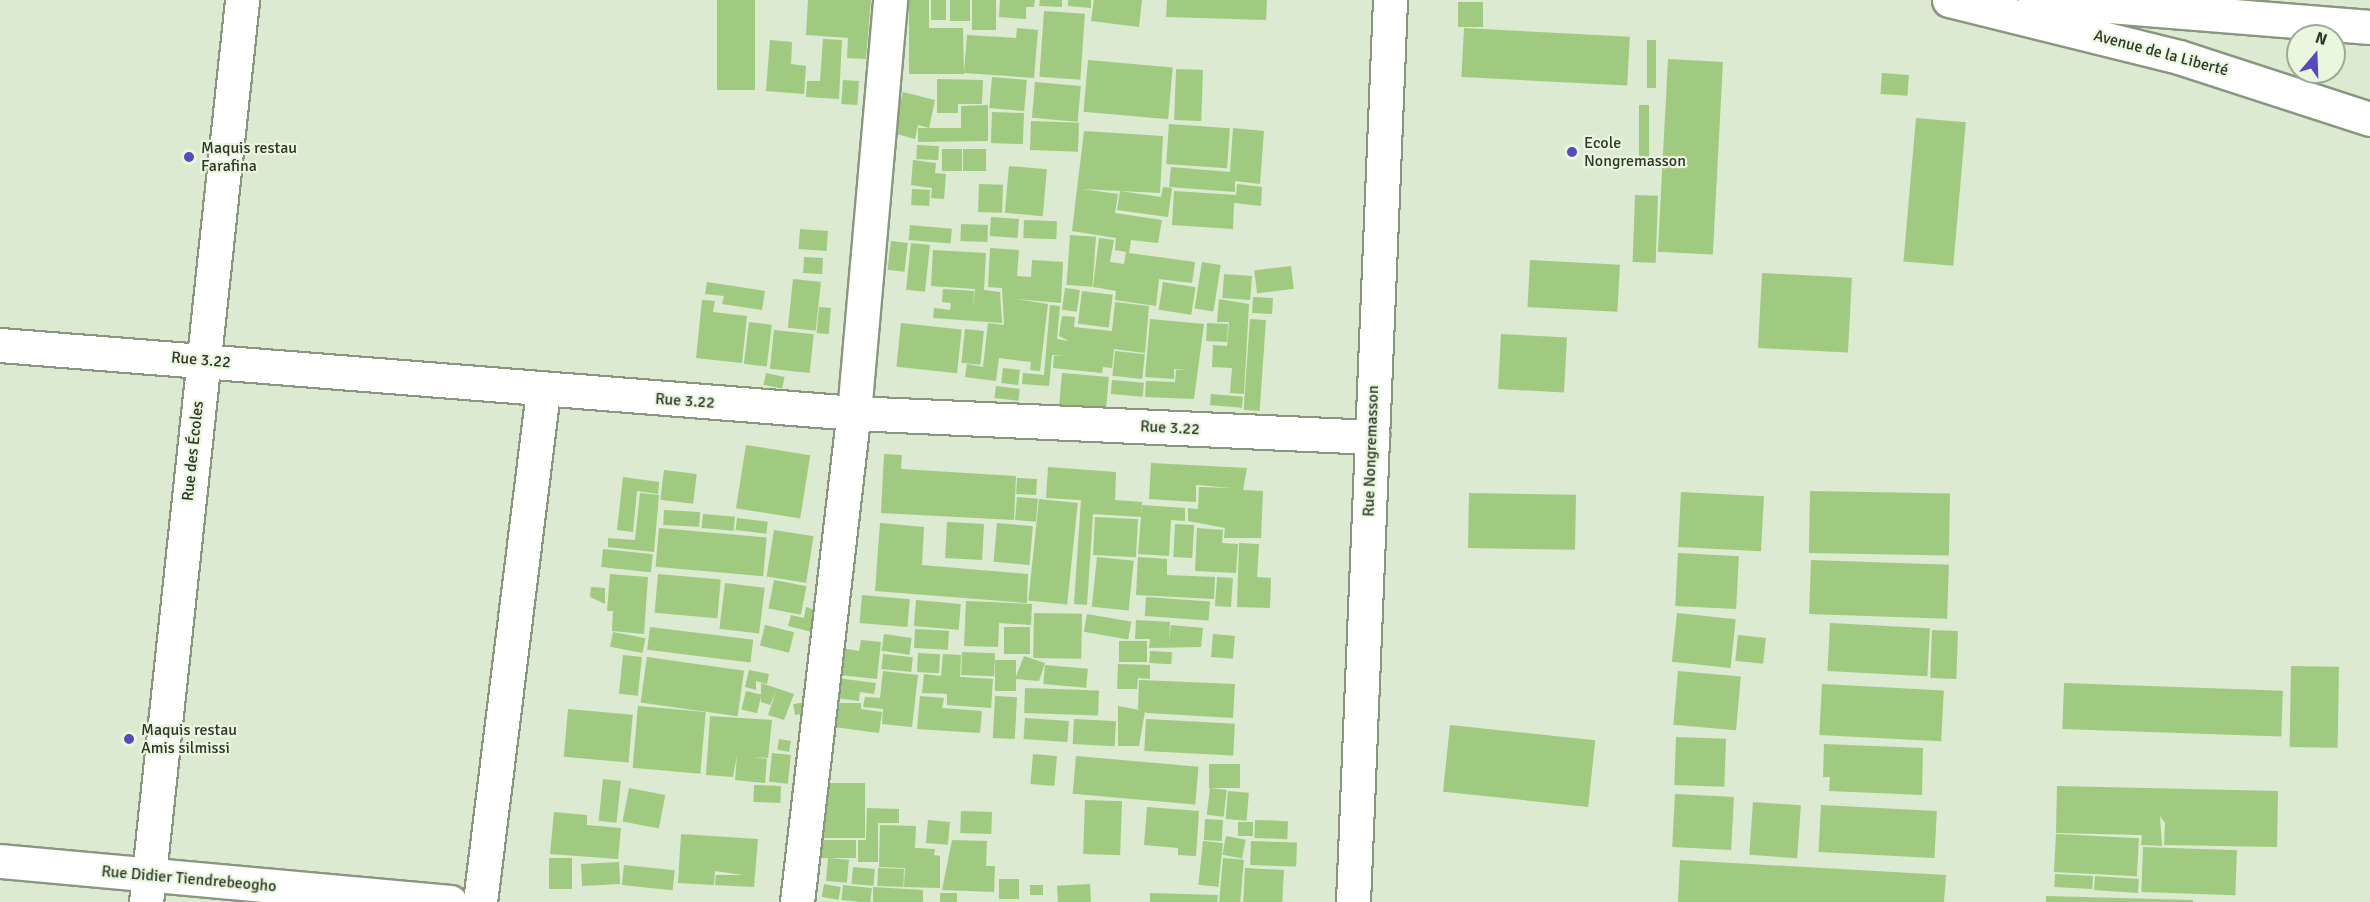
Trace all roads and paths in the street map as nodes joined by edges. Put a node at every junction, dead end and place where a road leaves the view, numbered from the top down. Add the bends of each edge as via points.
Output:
1 (242, 0) edge
2 (890, 0) edge
3 (1390, 0) edge
4 (1949, 0) edge
5 (2035, 0) edge
6 (2370, 27) edge
7 (2370, 119) edge
8 (0, 345) edge
9 (202, 359) junction
10 (543, 391) junction
11 (854, 413) junction
12 (1372, 437) junction
13 (0, 861) edge
14 (148, 889) edge
15 (450, 902) edge
16 (480, 902) edge
17 (797, 902) edge
18 (1353, 902) edge

1 - 9 street, Rue des Écoles
2 - 11 street
3 - 12 street, Rue Nongremasson
4 - 7 street, Avenue de la Liberté via 2224,70
5 - 6 street
8 - 9 street, Rue 3.22
9 - 10 street, Rue 3.22
9 - 14 street, Rue des Écoles
10 - 11 street, Rue 3.22
10 - 16 street
11 - 12 street, Rue 3.22
11 - 17 street
12 - 18 street, Rue Nongremasson
13 - 14 street, Rue Didier Tiendrebeogho
14 - 15 street, Rue Didier Tiendrebeogho

